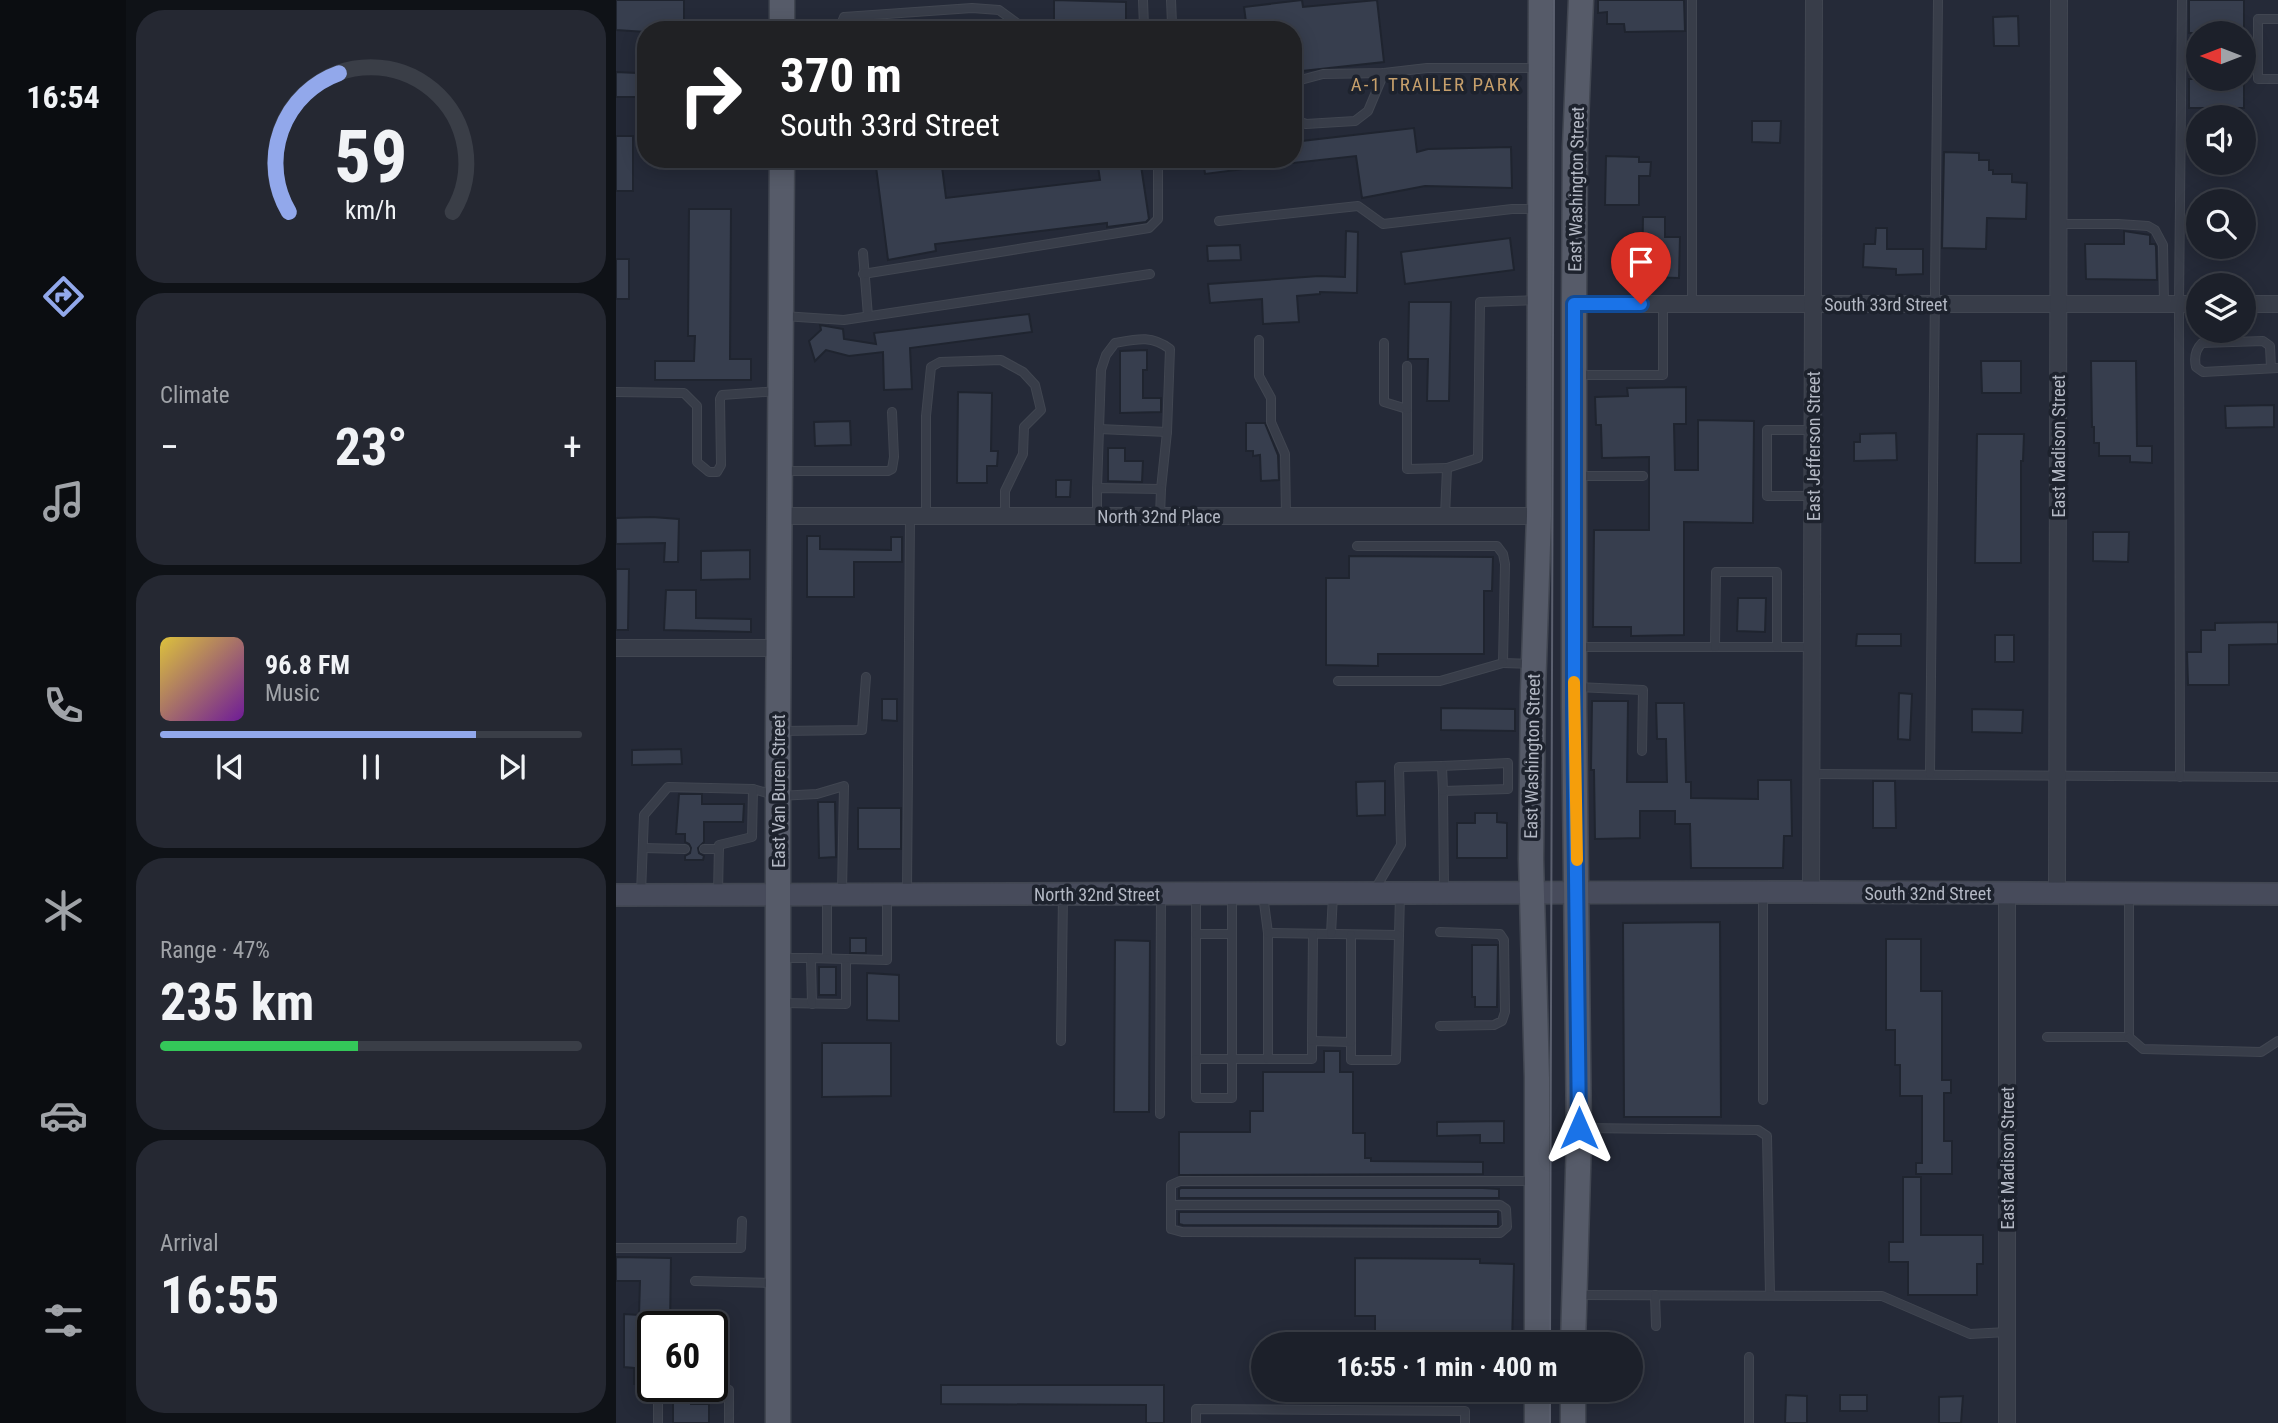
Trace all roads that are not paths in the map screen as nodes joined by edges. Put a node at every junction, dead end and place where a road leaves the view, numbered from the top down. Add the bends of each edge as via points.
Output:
1 (782, 0) edge
2 (1143, 0) edge
3 (1171, 0) edge
4 (1541, 0) edge
5 (1581, 0) edge
6 (1692, 0) edge
7 (1814, 0) edge
8 (1938, 0) edge
9 (2059, 0) edge
10 (2182, 0) edge
11 (2278, 19) edge
12 (782, 21) edge
13 (842, 21) edge
14 (1015, 21) edge
15 (1144, 21) edge
16 (1171, 21) edge
17 (1541, 68) junction
18 (1384, 73) junction
19 (2278, 79) edge
20 (1302, 80) edge
21 (1302, 122) edge
22 (782, 168) edge
23 (1158, 168) edge
24 (1540, 209) junction
25 (1219, 221) dead end
26 (2059, 225) junction
27 (863, 253) dead end
28 (863, 274) junction
29 (1150, 274) dead end
30 (1540, 300) junction
31 (1574, 304) junction
32 (1663, 304) junction
33 (1692, 304) junction
34 (1813, 304) junction
35 (1936, 304) junction
36 (2059, 304) junction
37 (2172, 304) junction
38 (2186, 304) edge
39 (2256, 304) edge
40 (2278, 304) edge
41 (780, 315) junction
42 (868, 316) junction
43 (1259, 340) dead end
44 (1384, 343) dead end
45 (1407, 366) dead end
46 (2275, 368) edge
47 (1574, 375) junction
48 (780, 391) junction
49 (616, 392) edge
50 (1407, 409) junction
51 (892, 412) dead end
52 (1099, 429) junction
53 (1813, 430) junction
54 (1167, 432) junction
55 (1447, 468) junction
56 (779, 471) junction
57 (1574, 476) junction
58 (1643, 476) dead end
59 (1097, 488) junction
60 (1161, 489) junction
61 (1813, 496) junction
62 (779, 516) junction
63 (918, 516) junction
64 (1006, 516) junction
65 (1097, 516) junction
66 (1160, 516) junction
67 (1286, 516) junction
68 (1445, 516) junction
69 (1539, 516) junction
70 (1357, 546) dead end
71 (1574, 647) junction
72 (1715, 647) junction
73 (1777, 647) junction
74 (1812, 647) junction
75 (616, 648) edge
76 (778, 648) junction
77 (1503, 663) junction
78 (1533, 664) junction
79 (866, 677) dead end
80 (1338, 681) dead end
81 (1574, 687) junction
82 (778, 731) junction
83 (1642, 751) dead end
84 (1442, 766) junction
85 (1812, 774) junction
86 (1930, 774) junction
87 (2057, 776) junction
88 (2180, 776) junction
89 (2278, 777) edge
90 (753, 789) junction
91 (1443, 790) junction
92 (778, 796) junction
93 (643, 848) junction
94 (685, 849) dead end
95 (704, 849) dead end
96 (719, 849) junction
97 (1578, 892) junction
98 (1763, 892) junction
99 (1811, 892) junction
100 (1533, 893) junction
101 (2007, 893) junction
102 (2057, 893) junction
103 (2129, 893) junction
104 (1161, 894) junction
105 (1196, 894) junction
106 (1231, 894) junction
107 (1262, 894) junction
108 (1333, 894) junction
109 (1371, 894) junction
110 (1400, 894) junction
111 (1444, 894) junction
112 (2278, 894) edge
113 (616, 895) edge
114 (640, 895) junction
115 (718, 895) junction
116 (779, 895) junction
117 (835, 895) junction
118 (897, 895) junction
119 (1063, 895) junction
120 (1440, 932) dead end
121 (1268, 933) junction
122 (1196, 934) junction
123 (1232, 934) junction
124 (1313, 934) junction
125 (1331, 934) junction
126 (1351, 934) junction
127 (1399, 935) junction
128 (779, 958) junction
129 (811, 958) junction
130 (827, 958) junction
131 (846, 959) junction
132 (779, 1003) junction
133 (811, 1004) junction
134 (1440, 1026) dead end
135 (2047, 1037) dead end
136 (2129, 1037) junction
137 (1061, 1041) dead end
138 (1312, 1041) junction
139 (2278, 1041) edge
140 (1351, 1042) junction
141 (1196, 1059) junction
142 (1232, 1059) junction
143 (1268, 1059) junction
144 (1763, 1100) dead end
145 (1160, 1114) dead end
146 (1579, 1128) junction
147 (1537, 1181) junction
148 (1171, 1205) junction
149 (742, 1221) dead end
150 (616, 1248) edge
151 (695, 1280) dead end
152 (779, 1283) junction
153 (1574, 1295) junction
154 (1655, 1295) junction
155 (1770, 1295) junction
156 (1656, 1326) dead end
157 (1537, 1332) edge
158 (1573, 1332) edge
159 (2007, 1332) junction
160 (1749, 1357) dead end
161 (729, 1390) dead end
162 (658, 1402) edge
163 (1537, 1402) edge
164 (1573, 1402) edge
165 (1421, 1411) junction
166 (657, 1423) edge
167 (729, 1423) edge
168 (778, 1423) edge
169 (1196, 1423) edge
170 (1421, 1423) edge
171 (1465, 1423) edge
172 (1537, 1423) edge
173 (1573, 1423) edge
174 (1749, 1423) edge
175 (2007, 1423) edge

1 - 12 main road
2 - 15 lane
3 - 16 lane
4 - 17 main road, East Washington Street
5 - 31 main road, East Washington Street
6 - 33 lane
7 - 34 street, East Jefferson Street
8 - 35 lane
9 - 26 street, East Madison Street
10 - 37 lane
11 - 19 lane via 2258,19 2258,79
13 - 14 lane via 844,17 972,8 999,10
17 - 18 lane via 1427,68
17 - 24 main road, East Washington Street
18 - 20 lane via 1323,74
18 - 21 lane via 1368,111 1354,121
22 - 41 main road, East Van Buren Street
23 - 28 lane via 1158,219 1149,228
24 - 25 lane via 1383,224 1357,206
24 - 30 main road, East Washington Street
26 - 36 street, East Madison Street
26 - 37 lane via 2118,224 2155,230 2163,245
27 - 28 lane
28 - 42 lane
29 - 42 lane
30 - 55 lane via 1480,302 1478,458
30 - 69 main road, East Washington Street
31 - 32 street, South 33rd Street
31 - 47 main road, East Washington Street
32 - 33 street, South 33rd Street
32 - 47 lane via 1662,375
33 - 34 street, South 33rd Street
34 - 35 street, South 33rd Street
34 - 53 street, East Jefferson Street
35 - 36 street, South 33rd Street
35 - 86 lane
36 - 37 street, South 33rd Street
36 - 87 street, East Madison Street
37 - 38 street, South 33rd Street
37 - 88 lane
39 - 40 street
41 - 42 lane via 844,320
41 - 48 main road, East Van Buren Street
43 - 67 lane via 1259,376 1271,398 1271,422 1285,454
44 - 50 lane via 1384,402
45 - 50 lane
46 - 46 lane via 2203,372 2196,368 2195,356 2202,343 2263,341 2270,346
47 - 57 main road, East Washington Street
48 - 49 lane via 722,395 721,465 717,472 709,472 697,462 698,406 684,393
48 - 56 main road, East Van Buren Street
50 - 55 lane via 1407,469
51 - 56 lane via 892,469
52 - 54 lane
52 - 54 lane via 1101,370 1106,355 1115,343 1136,339 1157,340 1170,349
52 - 59 lane
53 - 61 street, East Jefferson Street
53 - 61 lane via 1767,430 1767,496
54 - 60 lane
55 - 68 lane
56 - 62 main road, East Van Buren Street
57 - 58 lane
57 - 71 main road, East Washington Street
59 - 60 lane
59 - 65 lane
60 - 66 lane
61 - 74 street, East Jefferson Street
62 - 63 street, North 32nd Place
62 - 76 main road, East Van Buren Street
63 - 64 street, North 32nd Place
63 - 64 lane via 931,367 940,362 1001,360 1035,385 1041,410 1024,426 1023,454 1005,491
63 - 118 lane
64 - 65 street, North 32nd Place
65 - 66 street, North 32nd Place
66 - 67 street, North 32nd Place
67 - 68 street, North 32nd Place
68 - 69 street, North 32nd Place
69 - 78 main road, East Washington Street
70 - 77 lane via 1497,546 1505,564
71 - 72 lane
71 - 81 main road, East Washington Street
72 - 73 lane
72 - 73 lane via 1716,572 1777,572
73 - 74 lane
74 - 85 street, East Jefferson Street
75 - 76 street
76 - 82 main road, East Van Buren Street
77 - 78 lane
77 - 80 lane via 1440,681
78 - 100 main road, East Washington Street
79 - 82 lane via 862,730
81 - 83 lane via 1643,690
81 - 97 main road, East Washington Street
82 - 92 main road, East Van Buren Street
84 - 91 lane
84 - 91 lane via 1508,763 1508,789
84 - 109 lane via 1399,766 1401,845
85 - 86 lane
85 - 99 street, East Jefferson Street
86 - 87 lane
87 - 88 lane
87 - 102 street, East Madison Street
88 - 89 lane
90 - 92 lane
90 - 93 lane via 668,787 645,815
90 - 96 lane via 752,837 719,845
91 - 111 lane
92 - 116 main road, East Van Buren Street
92 - 117 lane via 817,794 844,786
93 - 94 lane
93 - 114 lane
95 - 96 lane
96 - 115 lane
97 - 98 main road, South 32nd Street
97 - 100 main road, North 32nd Street
97 - 146 main road, East Washington Street
98 - 99 main road, South 32nd Street
98 - 144 lane
99 - 101 main road, South 32nd Street
100 - 111 main road, North 32nd Street
100 - 147 main road, East Washington Street
101 - 102 main road, South 32nd Street
101 - 159 street, East Madison Street
102 - 103 main road, South 32nd Street
103 - 112 main road, South 32nd Street
103 - 136 lane
104 - 105 main road, North 32nd Street
104 - 119 main road, North 32nd Street
104 - 145 lane
105 - 106 main road, North 32nd Street
105 - 122 lane
106 - 107 main road, North 32nd Street
106 - 123 lane
107 - 108 main road, North 32nd Street
107 - 121 lane
108 - 109 main road, North 32nd Street
108 - 125 lane
109 - 110 main road, North 32nd Street
110 - 111 main road, North 32nd Street
110 - 127 lane
113 - 114 main road, North 32nd Street
114 - 115 main road, North 32nd Street
115 - 116 main road, North 32nd Street
116 - 117 main road, North 32nd Street
116 - 128 main road, East Van Buren Street
117 - 118 main road, North 32nd Street
117 - 130 lane
118 - 119 main road, North 32nd Street
118 - 131 lane via 887,960
119 - 137 lane
120 - 134 lane via 1500,934 1504,940 1505,1012 1494,1025
121 - 124 lane
121 - 143 lane
122 - 123 lane
122 - 141 lane
123 - 142 lane
124 - 125 lane
124 - 138 lane
125 - 126 lane
126 - 127 lane
126 - 140 lane
127 - 140 lane via 1396,1060 1351,1060
128 - 129 lane
128 - 132 main road, East Van Buren Street
129 - 130 lane
129 - 133 lane
130 - 131 lane
131 - 133 lane via 846,1004
132 - 133 lane
132 - 152 main road, East Van Buren Street
135 - 136 lane
136 - 139 lane via 2143,1049 2261,1052
138 - 140 lane
138 - 143 lane via 1312,1059
141 - 142 lane
141 - 142 lane via 1196,1098 1231,1098
142 - 143 lane
146 - 153 main road, East Washington Street
146 - 155 lane via 1758,1130 1767,1136
147 - 148 lane via 1181,1181 1171,1185
147 - 157 main road, East Washington Street
148 - 148 lane via 1171,1229 1182,1232 1500,1233 1507,1227 1506,1209 1500,1205
149 - 150 lane via 741,1248
151 - 152 lane
152 - 168 main road, East Van Buren Street
153 - 154 lane
153 - 158 main road, East Washington Street
154 - 155 lane
154 - 156 lane
155 - 159 lane via 1882,1296 1970,1334
159 - 175 street, East Madison Street
160 - 174 lane
161 - 167 lane
162 - 166 lane
163 - 172 main road
164 - 173 main road
165 - 169 lane via 1196,1409
165 - 170 lane
165 - 171 lane via 1465,1411

